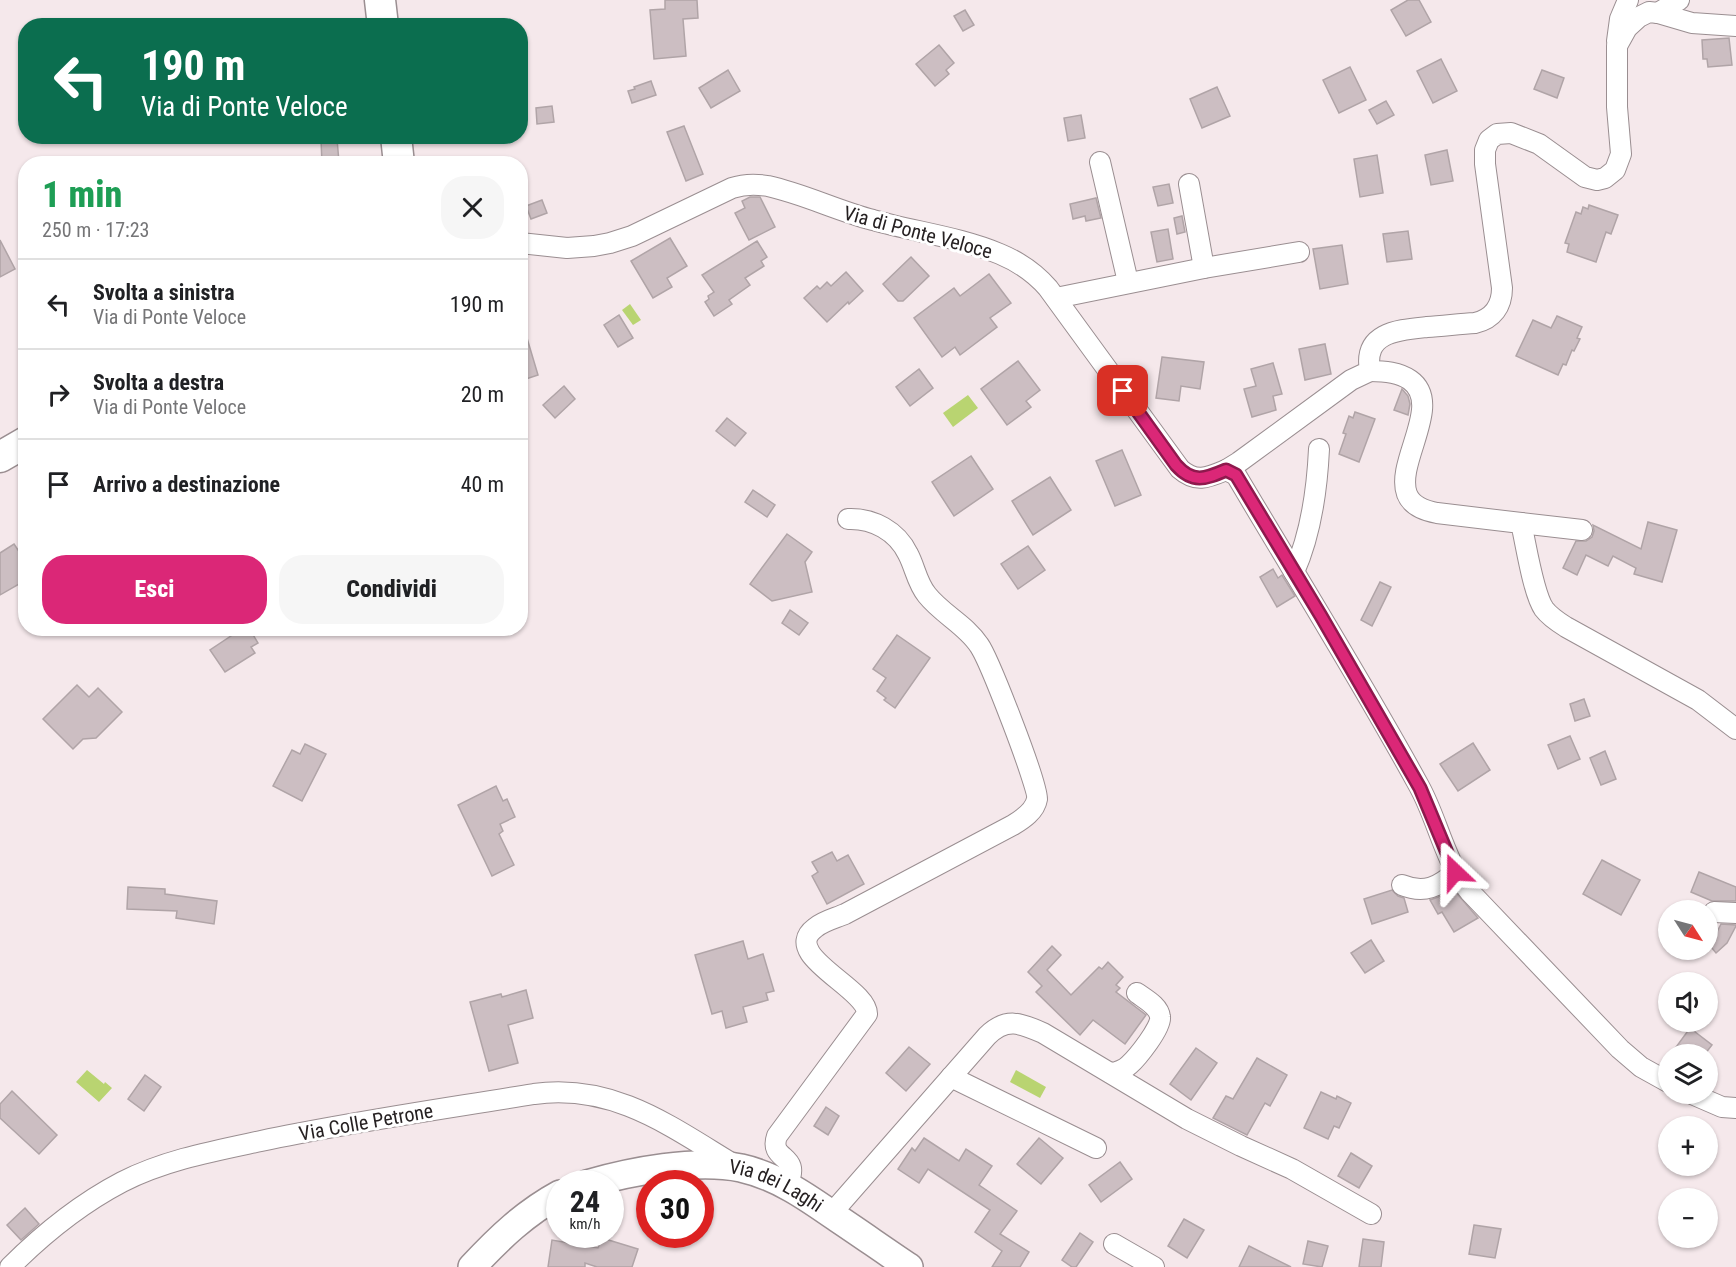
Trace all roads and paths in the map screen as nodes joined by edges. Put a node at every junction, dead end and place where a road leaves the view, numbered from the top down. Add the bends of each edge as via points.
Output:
1 (380, 0) edge
2 (1628, 0) edge
3 (1679, 0) edge
4 (1658, 13) junction
5 (382, 18) edge
6 (1736, 26) edge
7 (1617, 46) junction
8 (1100, 162) dead end
9 (1189, 184) dead end
10 (528, 244) edge
11 (1299, 252) dead end
12 (1204, 268) junction
13 (1128, 282) junction
14 (1056, 298) junction
15 (1370, 371) junction
16 (18, 447) edge
17 (1319, 449) dead end
18 (0, 457) edge
19 (1233, 469) junction
20 (848, 519) dead end
21 (1521, 523) junction
22 (1582, 530) dead end
23 (1294, 573) junction
24 (1736, 729) edge
25 (1455, 872) junction
26 (1402, 885) dead end
27 (1718, 912) edge
28 (1736, 914) edge
29 (1137, 993) dead end
30 (1111, 1073) junction
31 (1658, 1076) edge
32 (951, 1077) junction
33 (1715, 1104) edge
34 (1736, 1108) edge
35 (1096, 1148) dead end
36 (739, 1168) junction
37 (624, 1175) edge
38 (786, 1185) junction
39 (546, 1202) edge
40 (831, 1214) junction
41 (1371, 1214) dead end
42 (1114, 1244) dead end
43 (10, 1267) edge
44 (472, 1267) edge
45 (909, 1267) edge
46 (1154, 1267) edge

1 - 5 main road
2 - 7 street via 1620,19
3 - 4 street
4 - 6 street via 1692,23
4 - 7 street via 1639,17
7 - 15 street via 1621,154 1615,170 1601,179 1589,178 1539,144 1506,133 1493,137 1487,143 1484,159 1500,270 1502,297 1498,306 1491,317 1481,321 1402,329 1384,335 1371,351
8 - 13 street
9 - 12 street
10 - 14 street, Via di Ponte Veloce via 567,248 610,243 732,188 763,185 865,218 1001,254 1028,269
11 - 12 street
12 - 13 street
13 - 14 street
14 - 19 street, Via di Ponte Veloce via 1180,469 1195,479
15 - 19 street, Via di Ponte Veloce via 1351,380
15 - 21 street via 1407,377 1421,394 1422,410 1406,478 1407,493 1414,504 1437,513
16 - 18 main road
17 - 23 street via 1314,500
19 - 23 street
20 - 38 street via 869,520 896,537 909,555 924,592 979,645 1024,754 1037,797 1031,811 1013,825 817,926 809,934 807,945 812,957 862,999 867,1014 777,1136 774,1147 792,1168
21 - 22 street
21 - 24 street via 1538,594 1549,615 1698,700
23 - 25 street via 1420,788
25 - 26 street via 1428,889
25 - 31 street via 1620,1049
27 - 28 street
29 - 30 street via 1156,1008 1160,1021 1131,1063
30 - 32 street via 1044,1033 1008,1023 991,1032
30 - 41 street via 1194,1122 1292,1169
32 - 35 street
32 - 40 street
33 - 34 street
36 - 37 main road, Via dei Laghi via 685,1166
36 - 38 main road, Via dei Laghi
36 - 43 street, Via Colle Petrone via 664,1122 627,1105 582,1093 534,1094 284,1136 159,1166 123,1182 74,1212
38 - 40 main road, Via dei Laghi
39 - 44 main road via 523,1216
40 - 45 main road, Via dei Laghi
42 - 46 street

